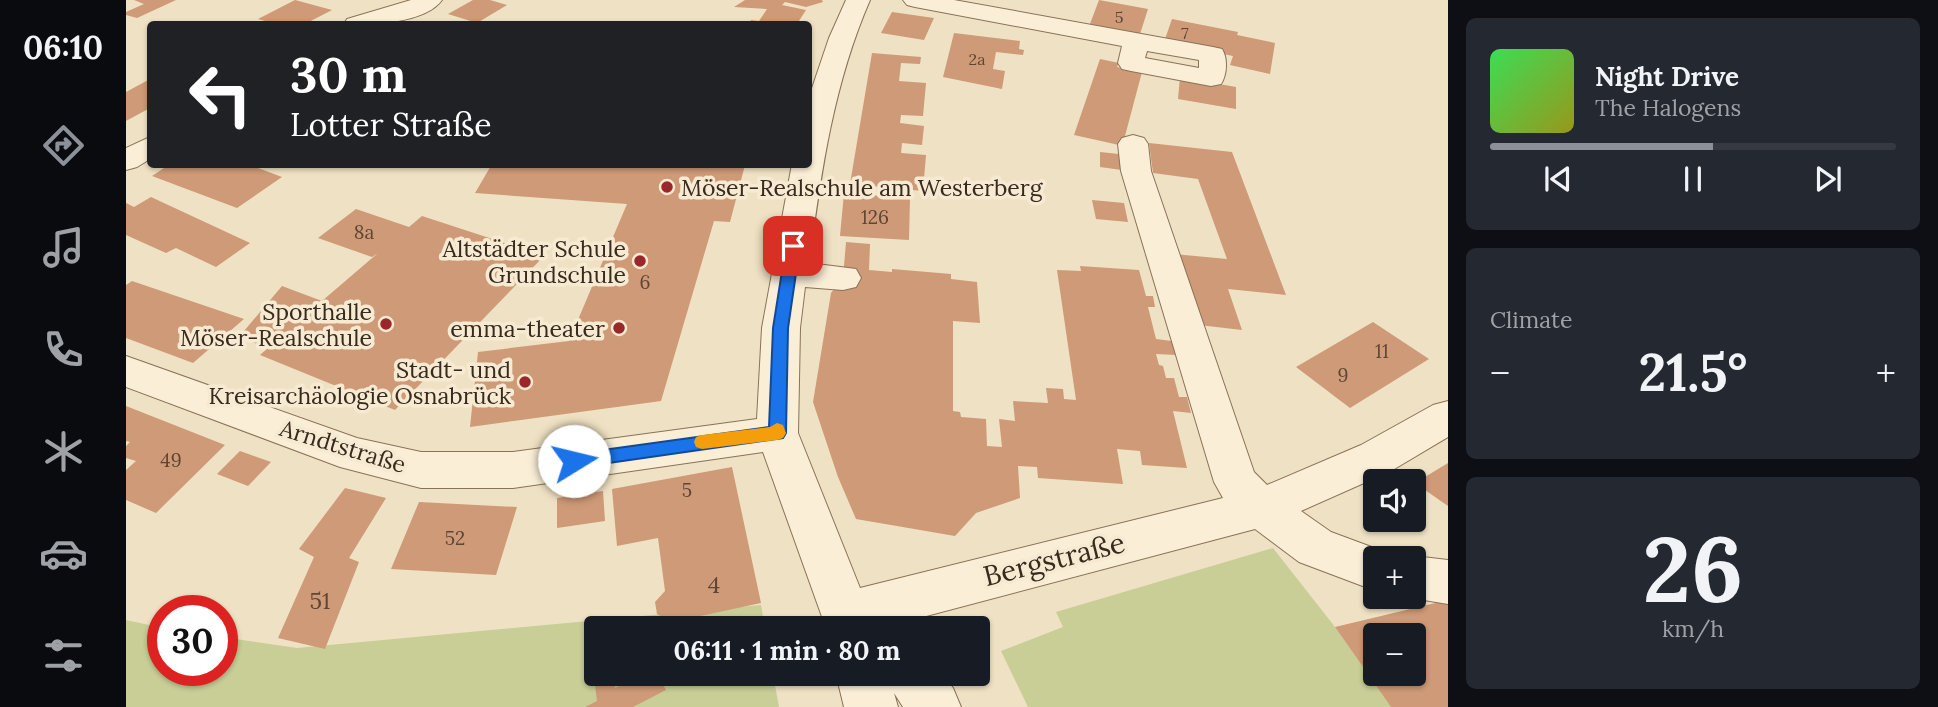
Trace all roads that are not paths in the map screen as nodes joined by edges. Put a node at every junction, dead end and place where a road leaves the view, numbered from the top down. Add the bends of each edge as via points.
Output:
1 (430, 0) edge
2 (858, 0) edge
3 (915, 0) edge
4 (367, 21) edge
5 (1136, 41) dead end
6 (1133, 144) dead end
7 (812, 145) edge
8 (147, 148) edge
9 (126, 160) edge
10 (807, 168) edge
11 (789, 273) junction
12 (843, 278) dead end
13 (126, 371) edge
14 (1448, 417) edge
15 (777, 433) junction
16 (1261, 508) junction
17 (1363, 565) edge
18 (1426, 579) edge
19 (1448, 582) edge
20 (851, 616) edge
21 (871, 616) edge
22 (865, 686) edge
23 (919, 686) edge
24 (870, 707) edge
25 (934, 707) edge

1 - 4 street
2 - 7 street via 827,83
3 - 5 street
6 - 16 street via 1136,171 1236,482
8 - 9 street
10 - 11 street
11 - 12 street
11 - 15 street via 780,328
13 - 15 street, Arndtstraße via 355,455 421,470 513,470
14 - 16 street, Bergstraße via 1376,458
15 - 20 street
16 - 17 street via 1315,547
16 - 21 street, Bergstraße via 919,594
18 - 19 street
22 - 24 street
23 - 25 street

